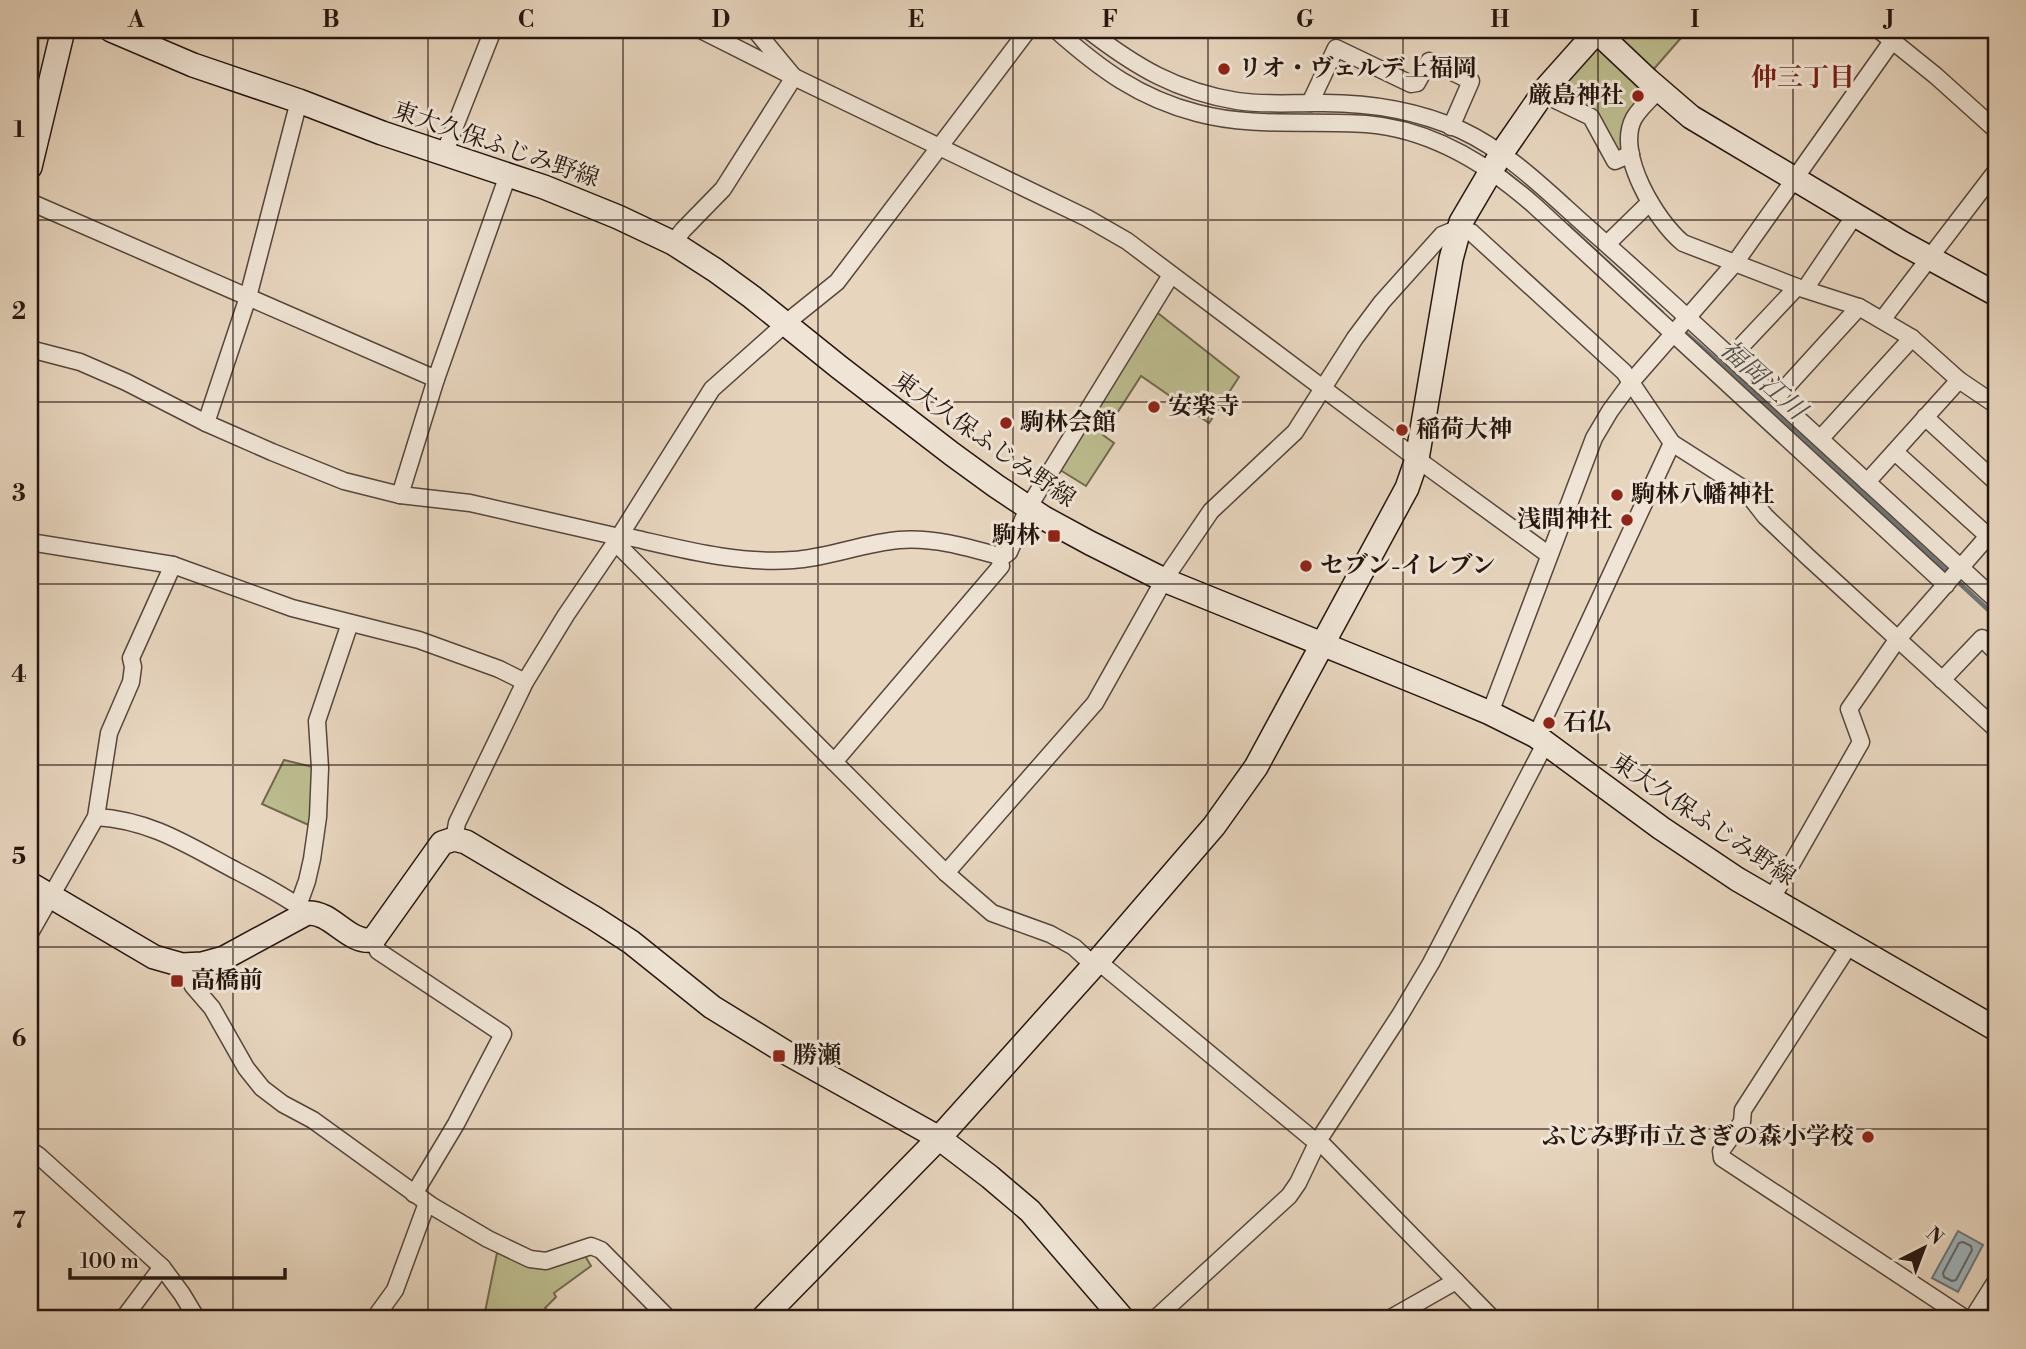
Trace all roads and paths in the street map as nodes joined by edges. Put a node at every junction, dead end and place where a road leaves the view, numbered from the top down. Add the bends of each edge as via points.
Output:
1 (63, 30) edge
2 (111, 30) edge
3 (492, 30) edge
4 (701, 30) edge
5 (755, 30) edge
6 (1028, 30) edge
7 (1056, 30) edge
8 (1088, 30) edge
9 (1597, 30) edge
10 (1890, 33) edge
11 (794, 77) junction
12 (1659, 90) junction
13 (1543, 94) junction
14 (299, 102) junction
15 (1310, 103) junction
16 (1451, 127) junction
17 (1996, 130) edge
18 (940, 148) junction
19 (444, 154) junction
20 (1631, 154) junction
21 (1496, 162) junction
22 (30, 167) edge
23 (1996, 171) edge
24 (508, 175) junction
25 (1794, 179) junction
26 (30, 202) edge
27 (1650, 202) junction
28 (1855, 215) junction
29 (1459, 228) junction
30 (673, 243) junction
31 (1607, 244) junction
32 (1930, 257) junction
33 (1735, 263) junction
34 (1171, 275) junction
35 (1801, 288) junction
36 (1996, 294) edge
37 (247, 297) junction
38 (1859, 307) junction
39 (1688, 317) junction
40 (1882, 320) junction
41 (786, 324) junction
42 (1673, 332) junction
43 (1912, 338) junction
44 (30, 349) edge
45 (1731, 357) junction
46 (436, 379) junction
47 (1959, 380) junction
48 (1632, 381) junction
49 (1322, 388) junction
50 (1776, 398) junction
51 (1996, 405) edge
52 (1926, 418) junction
53 (206, 423) junction
54 (1821, 438) junction
55 (1672, 443) junction
56 (1895, 452) junction
57 (1417, 459) junction
58 (1867, 482) junction
59 (1996, 482) edge
60 (400, 495) junction
61 (1028, 508) junction
62 (1992, 531) edge
63 (618, 540) junction
64 (30, 542) edge
65 (1549, 555) junction
66 (999, 556) junction
67 (173, 565) junction
68 (1953, 577) junction
69 (1164, 580) junction
70 (1996, 600) edge
71 (350, 623) junction
72 (1897, 640) junction
73 (1322, 645) junction
74 (1996, 652) edge
75 (1942, 680) junction
76 (525, 682) junction
77 (1490, 713) junction
78 (1996, 729) edge
79 (1541, 739) junction
80 (834, 762) junction
81 (96, 817) junction
82 (454, 839) junction
83 (946, 873) junction
84 (30, 884) edge
85 (51, 894) junction
86 (1771, 900) junction
87 (302, 909) junction
88 (30, 933) edge
89 (373, 940) junction
90 (1850, 944) junction
91 (1096, 964) junction
92 (182, 965) junction
93 (1996, 1029) edge
94 (939, 1138) junction
95 (1318, 1142) junction
96 (30, 1150) edge
97 (421, 1198) junction
98 (162, 1267) junction
99 (1456, 1281) junction
100 (1996, 1281) edge
101 (124, 1319) edge
102 (197, 1319) edge
103 (374, 1319) edge
104 (669, 1319) edge
105 (762, 1319) edge
106 (1123, 1319) edge
107 (1155, 1319) edge
108 (1389, 1319) edge
109 (1493, 1319) edge
110 (1966, 1319) edge
111 (1972, 1319) edge

1 - 22 street
2 - 14 street, 東大久保ふじみ野線
3 - 19 street
4 - 11 street
5 - 11 street
6 - 18 street
7 - 21 street via 1098,65 1166,104 1232,121 1368,124
8 - 15 street via 1121,56 1170,82 1240,101
9 - 12 street
9 - 13 street
10 - 17 street
10 - 25 street
11 - 18 street
11 - 30 street via 723,189
12 - 20 street via 1634,118
12 - 25 street via 1691,117
13 - 20 street via 1591,117 1615,161
13 - 21 street
14 - 19 street, 東大久保ふじみ野線
14 - 37 street
15 - 16 street via 1373,104
15 - 16 street via 1336,48 1411,85 1417,83 1429,61 1471,81
16 - 21 street via 1463,131
18 - 34 street via 1087,218
18 - 41 street via 837,282
19 - 24 street, 東大久保ふじみ野線
20 - 27 street
21 - 29 street
21 - 31 street via 1525,171
21 - 42 street via 1515,189
23 - 32 street
24 - 30 street, 東大久保ふじみ野線
24 - 46 street
25 - 28 street
25 - 33 street
26 - 37 street
27 - 31 street
27 - 33 street via 1682,243
28 - 32 street
28 - 35 street
29 - 48 street via 1471,232
29 - 49 street via 1442,235 1382,302
29 - 57 street
30 - 41 street, 東大久保ふじみ野線
31 - 39 street
32 - 36 street
32 - 40 street
33 - 35 street
33 - 39 street
34 - 49 street
34 - 61 street
35 - 38 street
35 - 45 street
37 - 46 street
37 - 53 street
38 - 40 street
38 - 50 street
39 - 42 street
39 - 45 street
40 - 43 street
41 - 61 street, 東大久保ふじみ野線
41 - 63 street via 712,389
42 - 48 street
42 - 68 street
43 - 47 street
43 - 54 street
44 - 53 street via 91,367
45 - 50 street
46 - 60 street
47 - 51 street
47 - 52 street
48 - 55 street
48 - 65 street via 1594,438
49 - 57 street
49 - 69 street via 1295,432 1210,511
50 - 54 street
52 - 56 street
52 - 59 street
53 - 60 street via 344,481
54 - 58 street
55 - 72 street via 1744,489 1765,516
55 - 79 street
56 - 58 street
56 - 62 street
57 - 65 street
57 - 73 street via 1395,512
58 - 68 street
60 - 63 street via 470,503
61 - 66 street via 1009,552
61 - 69 street, 東大久保ふじみ野線
62 - 68 street
63 - 66 street via 633,538 753,561 795,560 899,540 942,542
63 - 76 street
63 - 80 street
64 - 67 street
65 - 77 street
66 - 80 street via 1001,566
67 - 71 street via 292,608
67 - 81 street via 131,658 131,682 109,733
68 - 70 street
68 - 72 street
69 - 73 street, 東大久保ふじみ野線
69 - 83 street via 1095,703
71 - 76 street via 419,640
71 - 87 street via 317,721 318,817
72 - 75 street
72 - 86 street via 1849,709 1861,742
73 - 77 street, 東大久保ふじみ野線
73 - 91 street via 1235,799
74 - 75 street via 1982,638
75 - 78 street
76 - 82 street via 457,823
77 - 79 street, 東大久保ふじみ野線
79 - 86 street, 東大久保ふじみ野線 via 1661,828
79 - 95 street via 1431,963
80 - 83 street
81 - 85 street
81 - 87 street via 118,818 163,831
82 - 89 street via 442,843
82 - 94 street via 631,942 712,1007
83 - 91 street via 992,913 1050,934
84 - 85 street
85 - 88 street
85 - 92 street via 154,957
86 - 90 street, 東大久保ふじみ野線
87 - 89 street via 317,913 360,940
87 - 92 street via 224,958
89 - 97 street via 378,951 503,1034
90 - 93 street, 東大久保ふじみ野線
90 - 110 street via 1743,1110 1742,1122 1721,1151 1722,1158
91 - 94 street
91 - 95 street via 1140,994
92 - 97 street via 262,1088
94 - 105 street
94 - 106 street via 1030,1211
95 - 99 street
95 - 107 street via 1289,1196
96 - 98 street
97 - 103 street via 395,1290
97 - 104 street via 530,1259 546,1261 591,1246 601,1250
98 - 101 street
98 - 102 street
99 - 108 street
99 - 109 street
100 - 111 street

